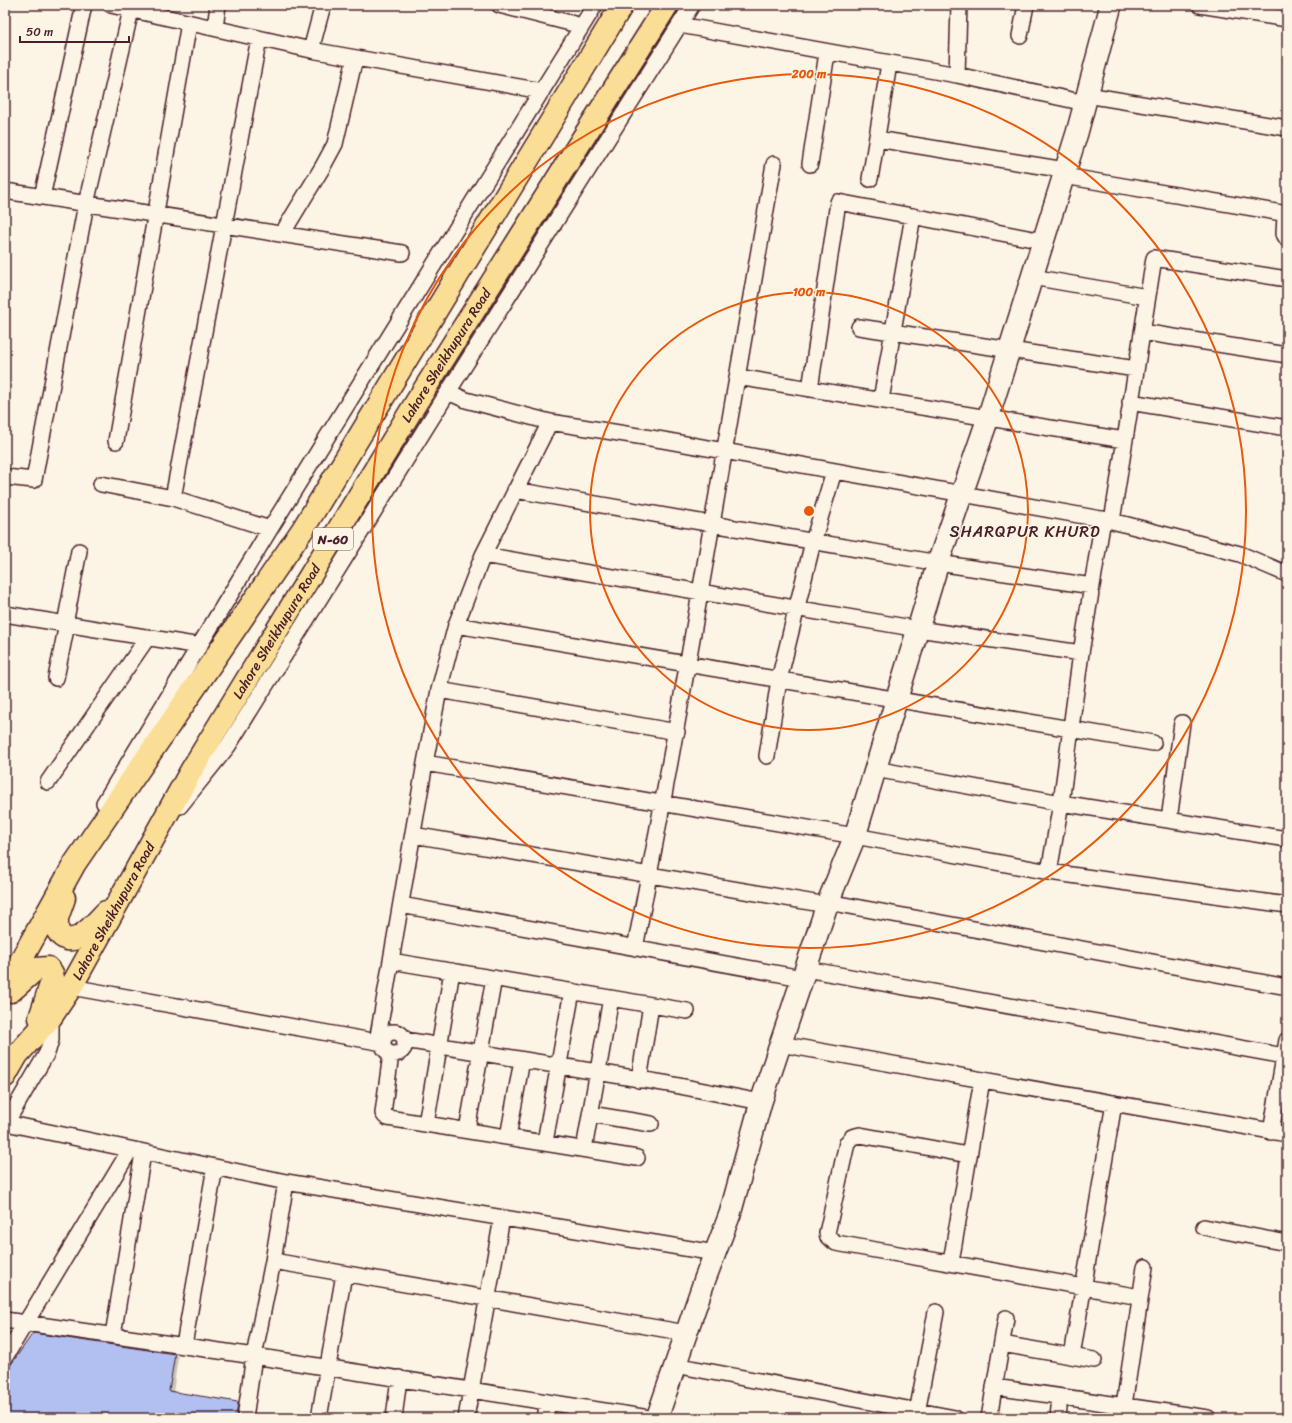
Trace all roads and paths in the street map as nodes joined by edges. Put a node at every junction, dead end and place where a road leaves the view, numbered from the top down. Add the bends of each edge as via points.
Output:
1 (84, 5) edge
2 (111, 5) edge
3 (218, 5) edge
4 (323, 5) edge
5 (499, 5) edge
6 (595, 5) edge
7 (622, 5) edge
8 (667, 5) edge
9 (692, 5) edge
10 (959, 5) edge
11 (1026, 5) edge
12 (1110, 5) edge
13 (1200, 5) edge
14 (131, 10) junction
15 (1287, 19) edge
16 (189, 23) junction
17 (680, 25) junction
18 (582, 26) junction
19 (215, 28) junction
20 (1020, 36) dead end
21 (259, 38) junction
22 (311, 50) junction
23 (827, 53) junction
24 (355, 58) junction
25 (888, 64) junction
26 (957, 76) junction
27 (542, 91) junction
28 (1086, 99) junction
29 (1287, 128) edge
30 (877, 139) junction
31 (774, 164) dead end
32 (810, 164) dead end
33 (1065, 173) junction
34 (870, 179) dead end
35 (5, 191) edge
36 (42, 197) junction
37 (86, 204) junction
38 (155, 215) junction
39 (913, 216) junction
40 (224, 226) junction
41 (282, 234) junction
42 (1287, 239) edge
43 (1044, 241) junction
44 (402, 253) dead end
45 (1032, 277) junction
46 (1287, 279) edge
47 (1148, 297) junction
48 (859, 327) dead end
49 (893, 332) junction
50 (1142, 332) junction
51 (1009, 350) junction
52 (1287, 354) edge
53 (1136, 369) junction
54 (737, 377) junction
55 (810, 389) junction
56 (448, 392) junction
57 (881, 400) junction
58 (1130, 402) junction
59 (988, 418) junction
60 (550, 422) junction
61 (1287, 428) edge
62 (1124, 440) junction
63 (116, 441) dead end
64 (724, 451) junction
65 (834, 470) junction
66 (5, 477) edge
67 (101, 484) dead end
68 (515, 490) junction
69 (962, 493) junction
70 (173, 498) junction
71 (1107, 520) junction
72 (711, 525) junction
73 (270, 529) junction
74 (813, 542) junction
75 (79, 551) dead end
76 (483, 555) junction
77 (938, 563) junction
78 (1287, 574) edge
79 (1092, 586) junction
80 (699, 591) junction
81 (796, 608) junction
82 (5, 614) edge
83 (66, 624) junction
84 (456, 625) junction
85 (918, 629) junction
86 (148, 637) junction
87 (200, 646) junction
88 (1081, 653) junction
89 (688, 665) junction
90 (56, 678) dead end
91 (779, 680) junction
92 (440, 690) junction
93 (896, 699) junction
94 (1182, 723) dead end
95 (1070, 729) junction
96 (677, 732) junction
97 (1152, 743) dead end
98 (767, 756) dead end
99 (425, 763) junction
100 (875, 769) junction
101 (48, 782) dead end
102 (1061, 803) junction
103 (664, 804) junction
104 (1169, 820) junction
105 (159, 831) junction
106 (413, 835) junction
107 (855, 836) junction
108 (1287, 839) edge
109 (75, 863) junction
110 (1049, 872) junction
111 (649, 876) junction
112 (127, 889) junction
113 (827, 903) junction
114 (401, 905) junction
115 (1287, 905) edge
116 (635, 948) junction
117 (390, 961) junction
118 (452, 971) junction
119 (804, 973) junction
120 (494, 978) junction
121 (72, 987) junction
122 (1287, 987) edge
123 (5, 989) edge
124 (572, 991) junction
125 (5, 998) edge
126 (611, 998) junction
127 (651, 1005) junction
128 (687, 1012) dead end
129 (51, 1017) junction
130 (33, 1035) junction
131 (1287, 1040) edge
132 (780, 1044) junction
133 (384, 1046) junction
134 (439, 1046) junction
135 (482, 1053) junction
136 (1284, 1056) junction
137 (522, 1060) junction
138 (558, 1066) junction
139 (597, 1072) junction
140 (5, 1076) edge
141 (639, 1080) junction
142 (982, 1080) junction
143 (761, 1102) junction
144 (1114, 1103) junction
145 (590, 1114) junction
146 (6, 1124) edge
147 (426, 1124) junction
148 (651, 1124) dead end
149 (467, 1130) junction
150 (1271, 1132) junction
151 (1287, 1134) edge
152 (508, 1137) junction
153 (545, 1142) junction
154 (584, 1149) junction
155 (136, 1151) junction
156 (968, 1155) junction
157 (637, 1158) dead end
158 (214, 1167) junction
159 (286, 1182) junction
160 (502, 1218) junction
161 (1204, 1227) dead end
162 (1287, 1242) edge
163 (715, 1253) junction
164 (272, 1261) junction
165 (951, 1262) junction
166 (1145, 1267) dead end
167 (344, 1274) junction
168 (1083, 1287) junction
169 (1140, 1297) junction
170 (489, 1298) junction
171 (936, 1312) dead end
172 (1006, 1318) dead end
173 (5, 1320) edge
174 (25, 1322) junction
175 (686, 1333) junction
176 (113, 1335) junction
177 (1002, 1344) junction
178 (184, 1345) junction
179 (254, 1356) junction
180 (1072, 1356) junction
181 (5, 1357) edge
182 (1094, 1360) dead end
183 (675, 1364) junction
184 (327, 1367) junction
185 (400, 1378) junction
186 (994, 1387) junction
187 (471, 1390) junction
188 (1060, 1397) junction
189 (548, 1402) junction
190 (1123, 1412) edge
191 (916, 1414) edge
192 (619, 1416) edge
193 (245, 1418) edge
194 (319, 1418) edge
195 (394, 1418) edge
196 (466, 1418) edge
197 (545, 1418) edge
198 (649, 1418) edge
199 (656, 1418) edge
200 (954, 1418) edge
201 (989, 1418) edge
202 (1058, 1418) edge
203 (1208, 1418) edge

1 - 36 street
2 - 14 street
3 - 19 street
4 - 22 street
5 - 18 street
6 - 18 street
7 - 109 highway, N-60 via 302,529
8 - 105 highway, Lahore Sheikhupura Road / N-60 via 417,401 191,772
9 - 17 street
10 - 26 street
11 - 20 street
12 - 28 street
13 - 15 street
14 - 16 street
14 - 37 street
16 - 19 street
16 - 38 street
17 - 23 street
17 - 56 street
18 - 27 street
19 - 21 street
21 - 22 street
21 - 40 street
22 - 24 street
23 - 25 street
23 - 32 street
24 - 27 street
24 - 41 street via 335,144
25 - 26 street
25 - 30 street
26 - 28 street
27 - 73 street
28 - 29 street
28 - 33 street
30 - 33 street
30 - 34 street
31 - 54 street
33 - 42 street via 1282,213 1285,215 1284,234
33 - 43 street
35 - 36 street
36 - 37 street
37 - 38 street
37 - 66 street via 34,480
38 - 40 street
38 - 63 street
39 - 43 street
39 - 49 street
39 - 55 street via 838,202
40 - 41 street
40 - 70 street
41 - 44 street
43 - 45 street
45 - 47 street
45 - 51 street
46 - 47 street via 1154,258
47 - 50 street
48 - 49 street
49 - 51 street
49 - 57 street
50 - 52 street
50 - 53 street
51 - 53 street
51 - 59 street
53 - 58 street
54 - 55 street
54 - 64 street
55 - 57 street
56 - 60 street via 466,400
56 - 105 street via 228,746
57 - 59 street
58 - 61 street
58 - 62 street
59 - 62 street
59 - 69 street
60 - 64 street
60 - 68 street
62 - 71 street
64 - 65 street
64 - 72 street
65 - 69 street
65 - 74 street
67 - 70 street
68 - 72 street
68 - 76 street
69 - 71 street
69 - 77 street
70 - 73 street
71 - 78 street via 1240,554
71 - 79 street
72 - 74 street
72 - 80 street
73 - 87 street
74 - 77 street
74 - 81 street
75 - 83 street
76 - 80 street
76 - 84 street
77 - 79 street
77 - 85 street
79 - 88 street
80 - 81 street
80 - 89 street
81 - 85 street
81 - 91 street
82 - 83 street
83 - 86 street
83 - 90 street
84 - 89 street
84 - 92 street
85 - 88 street
85 - 93 street
86 - 87 street
86 - 101 street
87 - 109 street via 106,800
88 - 95 street
89 - 91 street
89 - 96 street
91 - 93 street
91 - 98 street
92 - 96 street
92 - 99 street
93 - 95 street
93 - 100 street
94 - 104 street
95 - 97 street
95 - 102 street
96 - 103 street
99 - 103 street
99 - 106 street
100 - 102 street
100 - 107 street
102 - 104 street
102 - 110 street
103 - 107 street
103 - 111 street
104 - 108 street
105 - 112 highway, Lahore Sheikhupura Road / N-60
106 - 111 street
106 - 114 street
107 - 110 street
107 - 113 street
109 - 112 highway via 57,918 57,930 64,937 76,938 86,933
109 - 123 highway, N-60
110 - 115 street
111 - 113 street
111 - 116 street
112 - 121 highway, Lahore Sheikhupura Road / N-60
113 - 119 street
113 - 122 street
114 - 116 street
114 - 117 street
116 - 119 street
117 - 118 street
117 - 133 street
118 - 120 street
118 - 134 street
119 - 132 street
119 - 136 street
120 - 124 street
120 - 135 street
121 - 129 highway, Lahore Sheikhupura Road / N-60
121 - 133 street
124 - 126 street
124 - 138 street
125 - 130 highway via 36,969 48,968 52,973 50,991
126 - 127 street
126 - 139 street
127 - 128 street
127 - 141 street
129 - 130 highway, Lahore Sheikhupura Road / N-60
129 - 146 street via 48,1053
130 - 140 highway, Lahore Sheikhupura Road / N-60
131 - 136 street
132 - 142 street
132 - 143 street
133 - 134 street via 386,1035 395,1031 405,1040
133 - 147 street via 383,1113 385,1116
134 - 135 street
134 - 147 street
135 - 137 street
135 - 149 street
136 - 150 street
137 - 138 street
137 - 152 street
138 - 139 street
138 - 153 street
139 - 141 street
139 - 145 street
141 - 143 street
142 - 144 street
142 - 156 street
143 - 163 street via 730,1214
144 - 150 street
144 - 168 street
145 - 148 street
145 - 154 street
146 - 155 street
147 - 149 street
149 - 152 street
150 - 151 street
152 - 153 street
153 - 154 street
154 - 157 street
155 - 158 street
155 - 174 street
155 - 176 street
156 - 165 street
156 - 165 street via 860,1135 852,1137 847,1143 828,1233 831,1241 836,1243
158 - 159 street
158 - 178 street
159 - 160 street
159 - 164 street
160 - 163 street
160 - 170 street
161 - 162 street
163 - 175 street
164 - 167 street
164 - 179 street
165 - 168 street
166 - 169 street
167 - 170 street
167 - 184 street
168 - 169 street
168 - 180 street
169 - 190 street
170 - 175 street
170 - 187 street
171 - 191 street
172 - 177 street
173 - 174 street
174 - 176 street
174 - 181 street
175 - 183 street
176 - 178 street
177 - 180 street
177 - 186 street
178 - 179 street
179 - 184 street
179 - 193 street
180 - 182 street
183 - 191 street
183 - 199 street
184 - 185 street
184 - 194 street
185 - 187 street
185 - 195 street
186 - 188 street
186 - 201 street
187 - 189 street
187 - 196 street
188 - 190 street
188 - 202 street
189 - 192 street
189 - 197 street
190 - 203 street
191 - 200 street
192 - 198 street

